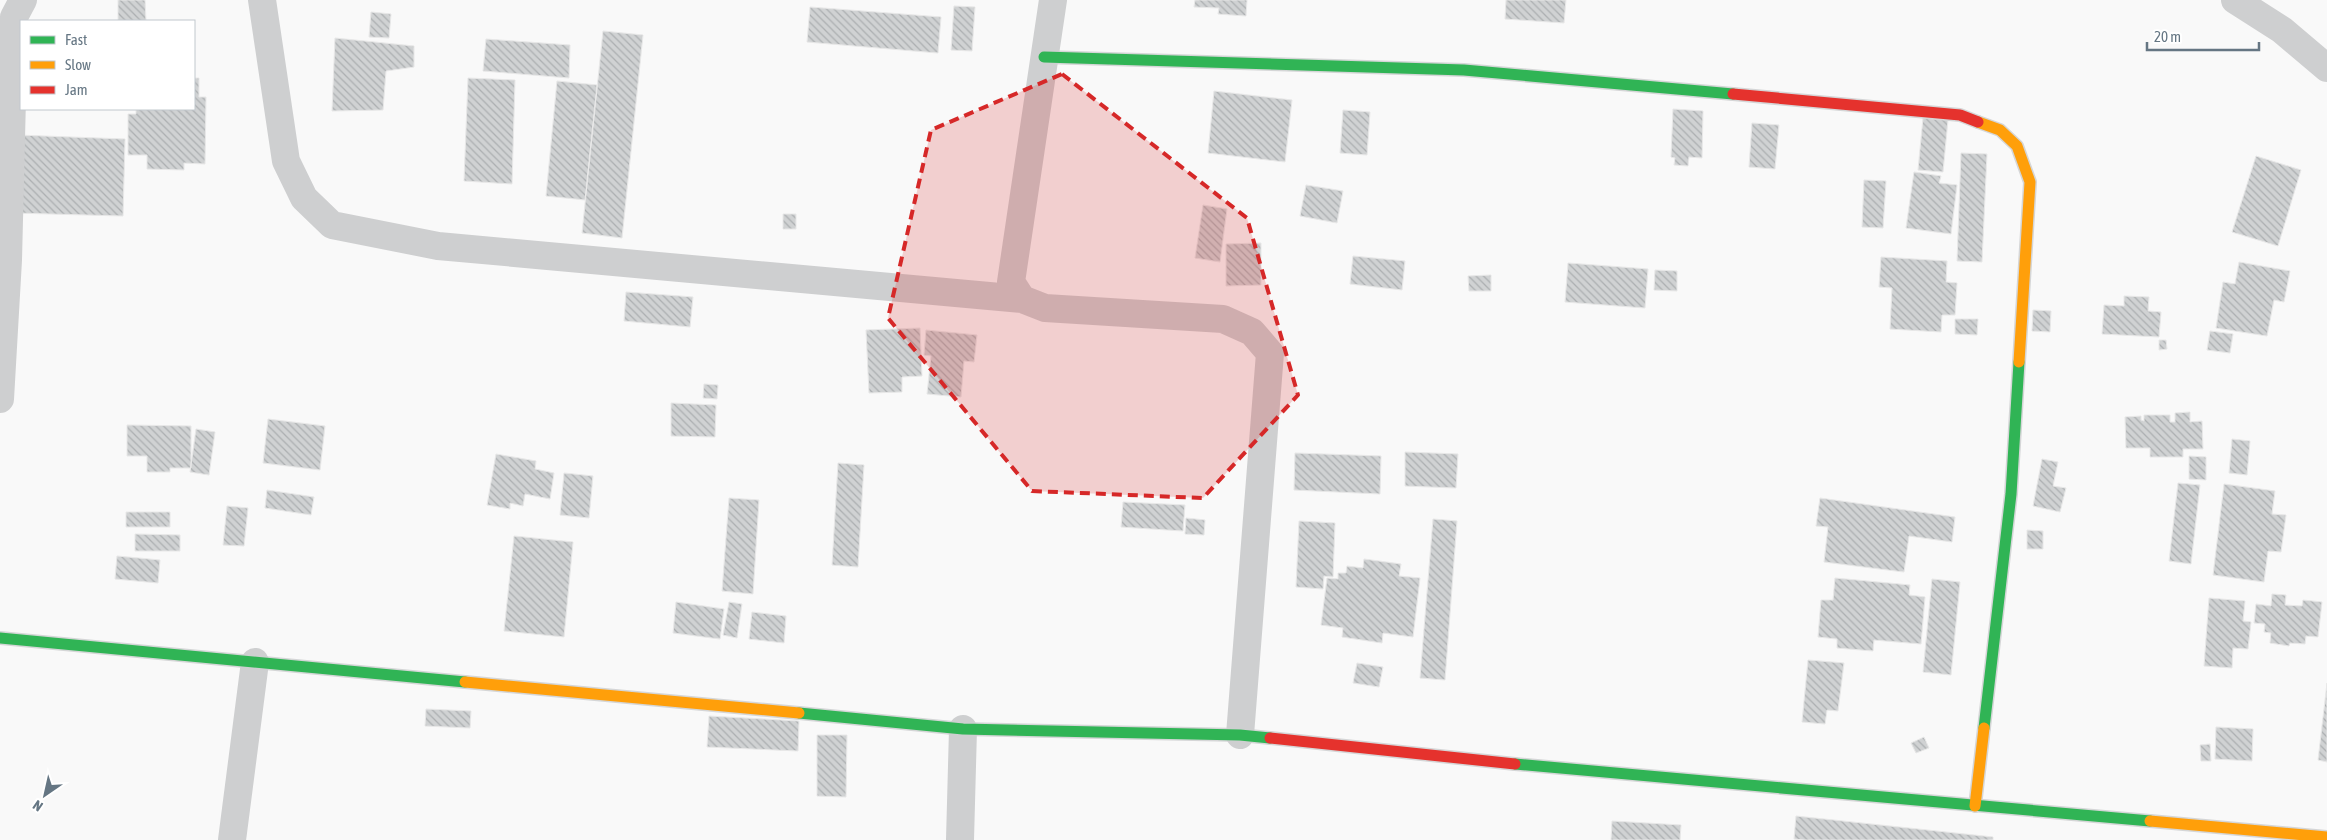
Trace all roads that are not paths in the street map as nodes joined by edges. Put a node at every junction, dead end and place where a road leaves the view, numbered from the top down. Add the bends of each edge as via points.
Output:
1 (23, 0) edge
2 (262, 0) edge
3 (1053, 0) edge
4 (2235, 0) edge
5 (1044, 57) junction
6 (2327, 68) edge
7 (1022, 299) junction
8 (0, 399) edge
9 (0, 638) edge
10 (255, 662) junction
11 (963, 729) junction
12 (1240, 735) junction
13 (1975, 806) junction
14 (2271, 837) edge
15 (2327, 837) edge
16 (232, 840) edge
17 (960, 840) edge

1 - 8 street via 14,17 8,260
2 - 7 street via 286,162 304,198 332,225 438,246
3 - 5 street
4 - 6 street via 2282,30
5 - 7 street via 1011,282
5 - 13 street via 1464,70 1960,114 2000,130 2017,146 2030,182 2011,494
7 - 12 street via 1045,308 1223,319 1252,332 1270,353
9 - 10 street
10 - 11 street
10 - 16 street
11 - 12 street
11 - 17 street
12 - 13 street
13 - 14 street
14 - 15 street

